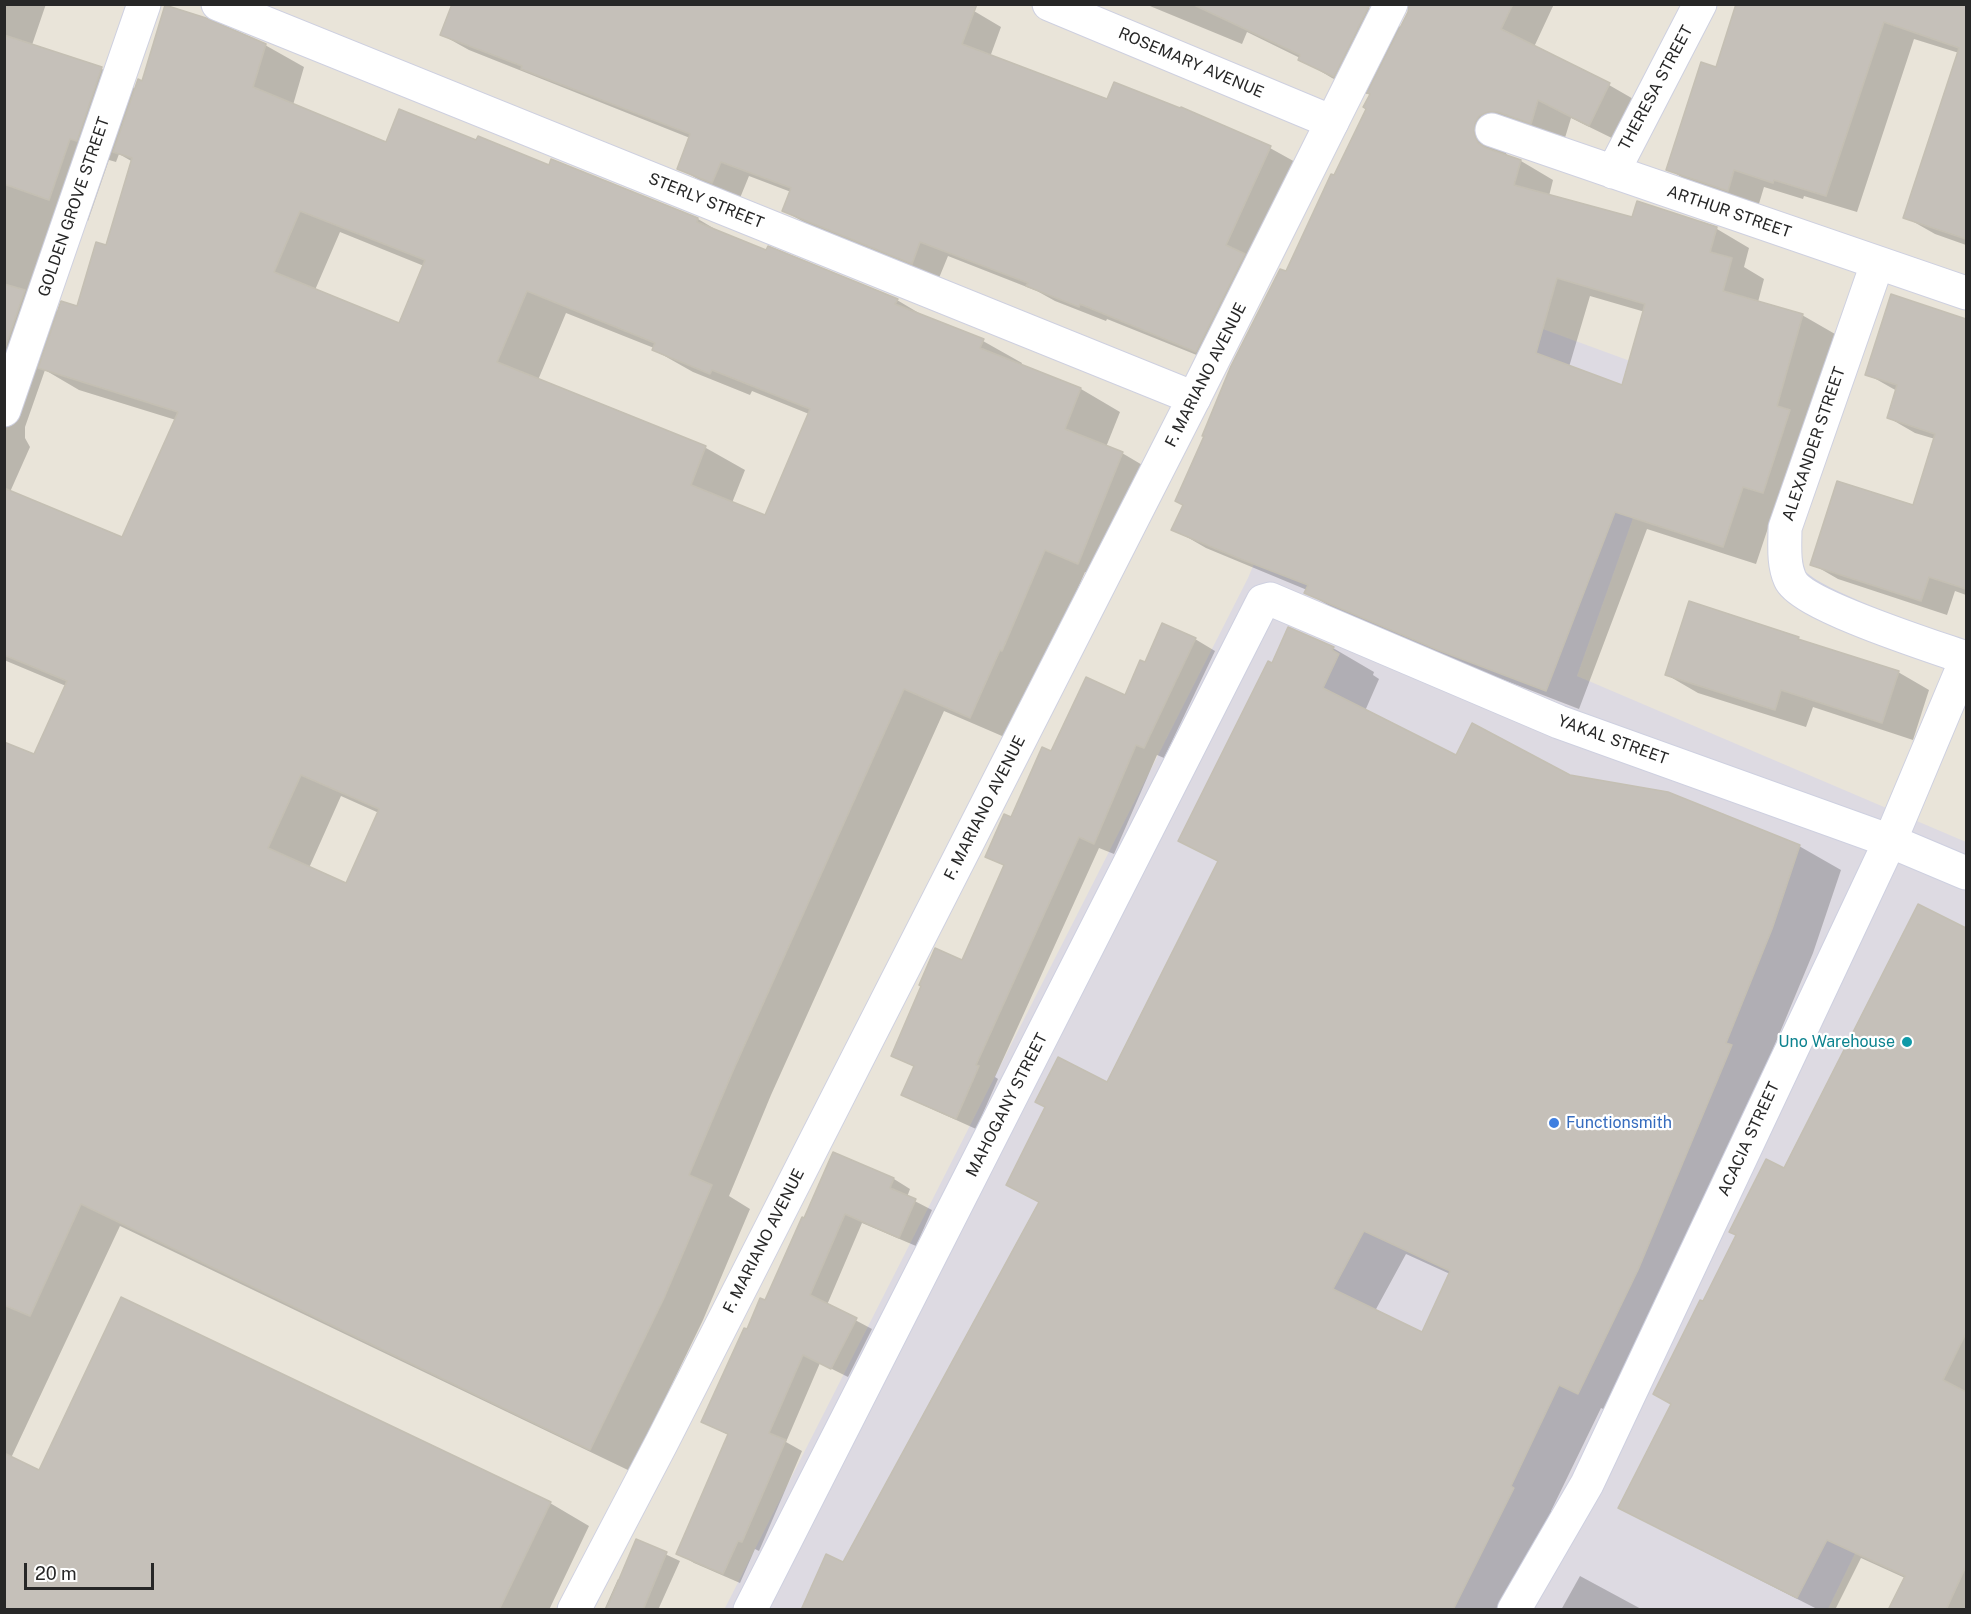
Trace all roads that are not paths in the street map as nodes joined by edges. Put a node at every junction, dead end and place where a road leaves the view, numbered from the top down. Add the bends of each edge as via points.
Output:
1 (144, 4) edge
2 (218, 4) edge
3 (1049, 4) edge
4 (1391, 4) edge
5 (1700, 4) edge
6 (1332, 122) junction
7 (1491, 130) dead end
8 (1613, 172) junction
9 (1877, 264) junction
10 (1966, 293) edge
11 (1194, 398) junction
12 (4, 410) edge
13 (1263, 601) joint
14 (1966, 659) edge
15 (1890, 840) junction
16 (1966, 873) edge
17 (574, 1610) edge
18 (750, 1610) edge
19 (1514, 1610) edge

1 - 12 street, GOLDEN GROVE STREET
2 - 11 street, STERLY STREET
3 - 6 street, ROSEMARY AVENUE
4 - 6 street, F. MARIANO AVENUE
5 - 8 street, THERESA STREET
6 - 11 street, F. MARIANO AVENUE
7 - 8 street, ARTHUR STREET
8 - 9 street, ARTHUR STREET
9 - 10 street, ARTHUR STREET
9 - 14 street, ALEXANDER STREET via 1785,528 1784,553 1791,581 1815,600
11 - 17 street, F. MARIANO AVENUE
13 - 15 street, YAKAL STREET via 1270,599 1559,722
13 - 18 street, MAHOGANY STREET
14 - 15 street, ACACIA STREET
15 - 16 street, YAKAL STREET
15 - 19 street, ACACIA STREET via 1587,1484

